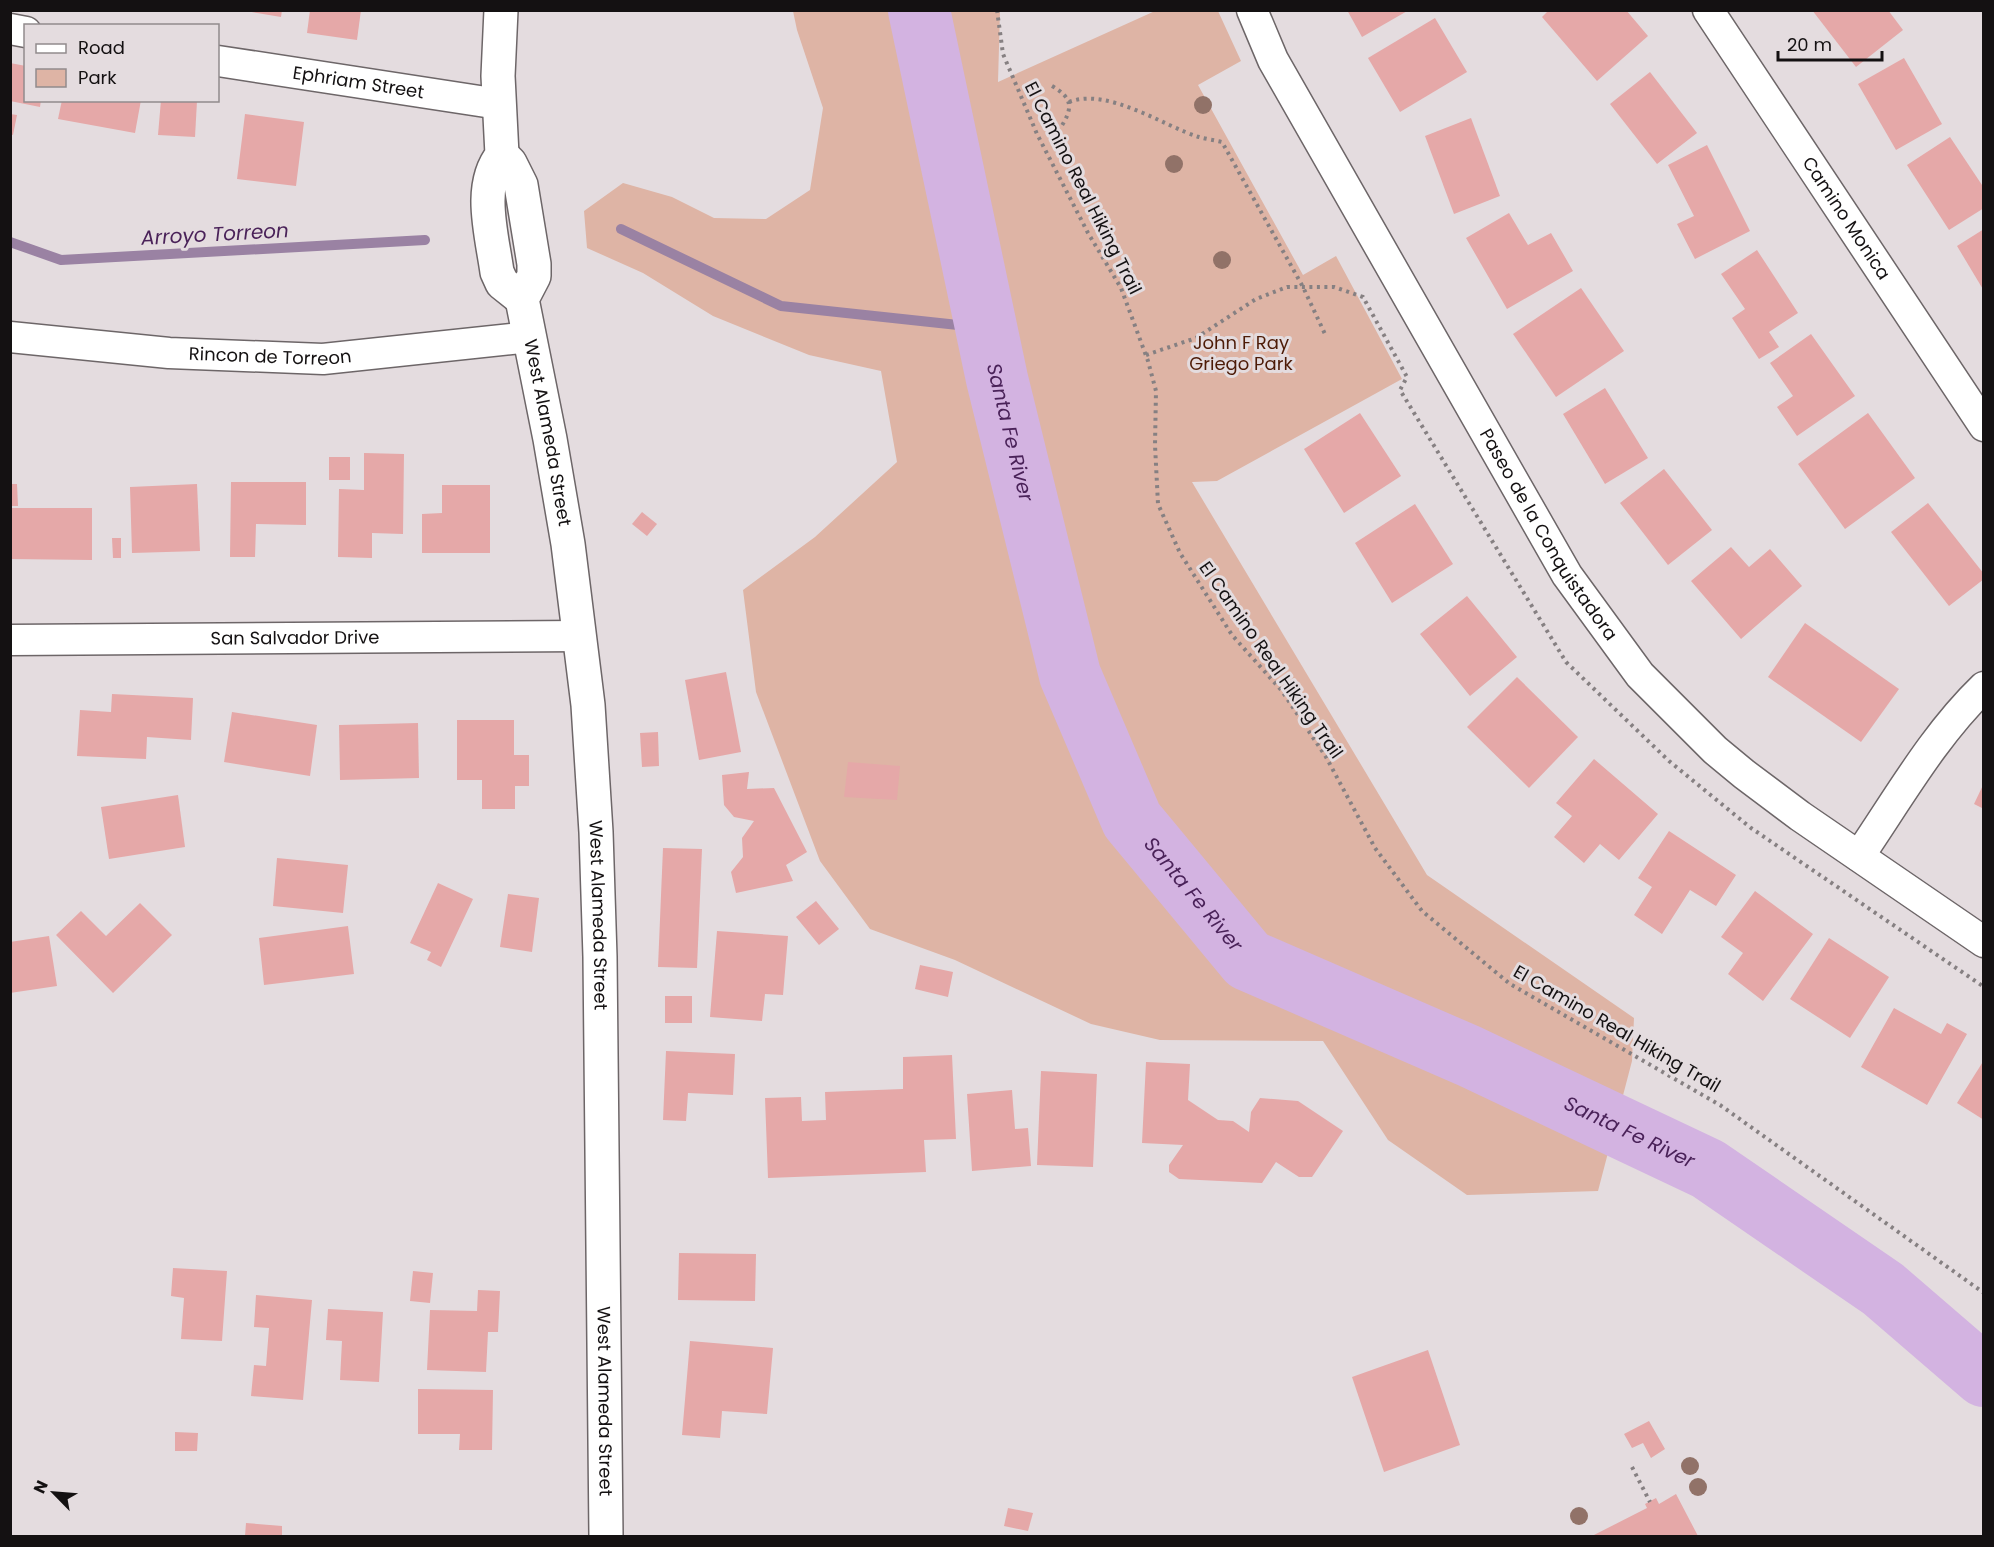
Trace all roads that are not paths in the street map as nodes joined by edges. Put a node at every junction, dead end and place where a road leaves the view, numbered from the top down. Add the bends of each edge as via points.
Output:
1 (501, 10) edge
2 (1252, 10) edge
3 (1708, 10) edge
4 (219, 61) edge
5 (499, 104) junction
6 (10, 337) edge
7 (530, 337) junction
8 (1983, 426) edge
9 (580, 636) junction
10 (10, 640) edge
11 (1983, 687) edge
12 (1859, 856) junction
13 (1983, 942) edge
14 (606, 1536) edge

1 - 5 street, West Alameda Street
2 - 12 street, Paseo de la Conquistadora via 1273,60 1567,575 1640,675 1715,750
3 - 8 street, Camino Monica
4 - 5 street, Ephriam Street
5 - 7 street, West Alameda Street via 502,155 494,165 487,192 495,262 502,283 522,299
6 - 7 street, Rincon de Torreon via 169,353 322,359
7 - 9 street, West Alameda Street via 560,497
9 - 10 street, San Salvador Drive
9 - 14 street, West Alameda Street via 593,767 599,904
11 - 12 street via 1941,737
12 - 13 street, Paseo de la Conquistadora

